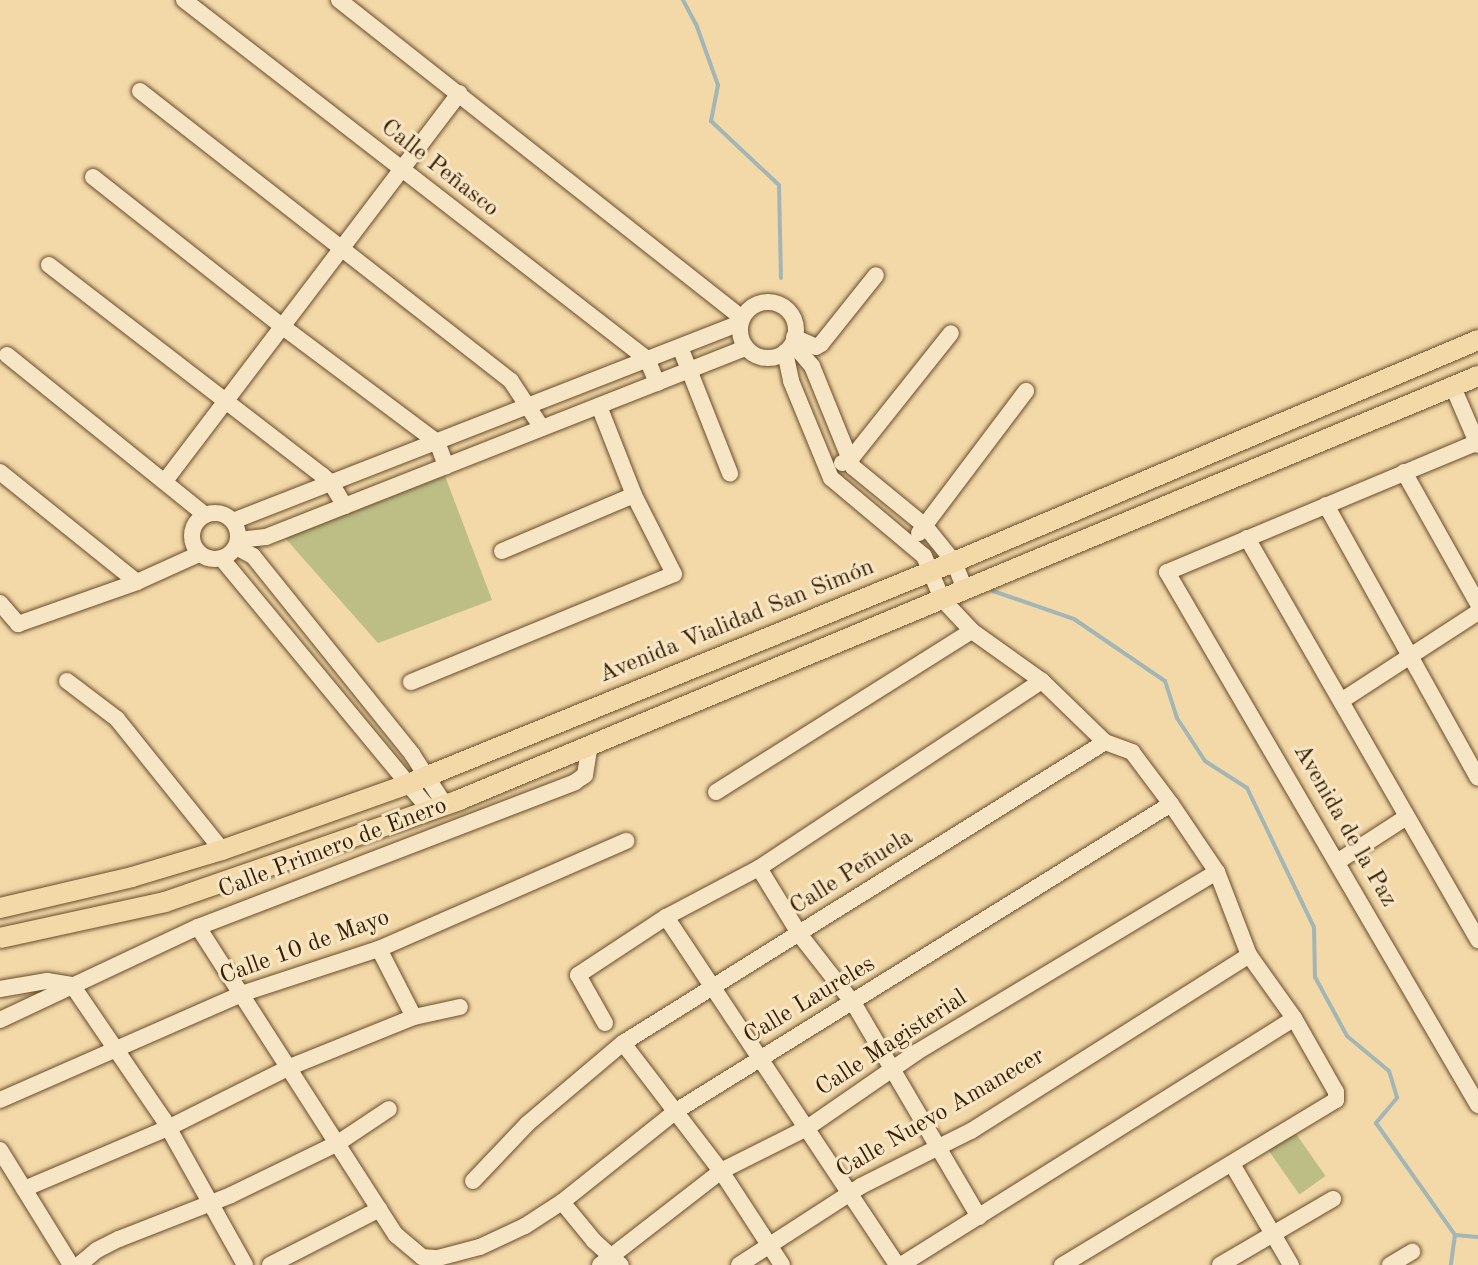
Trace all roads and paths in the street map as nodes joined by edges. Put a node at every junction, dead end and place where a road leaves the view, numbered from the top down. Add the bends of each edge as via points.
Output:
1 (184, 0) edge
2 (339, 0) edge
3 (140, 91) dead end
4 (459, 93) junction
5 (401, 171) junction
6 (93, 177) dead end
7 (342, 250) junction
8 (49, 265) dead end
9 (876, 275) dead end
10 (741, 320) junction
11 (283, 327) junction
12 (951, 333) dead end
13 (1478, 340) edge
14 (791, 344) junction
15 (680, 347) junction
16 (745, 348) junction
17 (7, 355) dead end
18 (647, 359) junction
19 (689, 370) junction
20 (1478, 376) edge
21 (657, 383) junction
22 (1453, 387) junction
23 (1026, 391) dead end
24 (559, 393) junction
25 (226, 400) junction
26 (530, 405) junction
27 (599, 406) junction
28 (575, 415) junction
29 (542, 428) junction
30 (437, 442) junction
31 (1477, 443) edge
32 (850, 460) junction
33 (446, 466) junction
34 (828, 470) junction
35 (0, 472) edge
36 (1404, 472) junction
37 (730, 473) dead end
38 (165, 481) junction
39 (331, 483) junction
40 (634, 495) junction
41 (1326, 505) junction
42 (345, 506) junction
43 (205, 515) junction
44 (233, 521) junction
45 (925, 526) junction
46 (1247, 538) junction
47 (237, 544) junction
48 (909, 544) junction
49 (502, 551) dead end
50 (199, 554) junction
51 (222, 559) junction
52 (954, 562) junction
53 (930, 572) junction
54 (137, 582) junction
55 (965, 589) junction
56 (942, 599) junction
57 (0, 603) edge
58 (1478, 604) edge
59 (1478, 612) edge
60 (972, 631) junction
61 (1408, 656) junction
62 (67, 681) dead end
63 (1042, 681) junction
64 (411, 682) dead end
65 (1341, 701) junction
66 (1105, 742) junction
67 (590, 745) junction
68 (1478, 778) edge
69 (418, 780) junction
70 (716, 792) dead end
71 (1171, 804) junction
72 (445, 805) junction
73 (1405, 818) junction
74 (467, 823) junction
75 (626, 841) dead end
76 (222, 850) junction
77 (1337, 862) junction
78 (759, 868) junction
79 (1217, 872) junction
80 (0, 908) edge
81 (666, 917) junction
82 (198, 927) junction
83 (800, 935) junction
84 (0, 938) edge
85 (1478, 940) edge
86 (379, 949) junction
87 (1249, 955) junction
88 (72, 985) junction
89 (715, 987) junction
90 (0, 989) edge
91 (241, 994) junction
92 (854, 1004) junction
93 (460, 1007) dead end
94 (414, 1017) junction
95 (1294, 1018) junction
96 (0, 1020) edge
97 (605, 1023) dead end
98 (623, 1043) junction
99 (118, 1051) junction
100 (762, 1059) junction
101 (290, 1067) junction
102 (892, 1069) junction
103 (0, 1100) edge
104 (1478, 1105) edge
105 (389, 1109) dead end
106 (676, 1111) junction
107 (168, 1128) junction
108 (807, 1128) junction
109 (338, 1143) junction
110 (936, 1148) junction
111 (3, 1160) edge
112 (1232, 1164) junction
113 (721, 1171) junction
114 (473, 1181) dead end
115 (24, 1189) junction
116 (849, 1194) junction
117 (1333, 1199) dead end
118 (562, 1202) junction
119 (210, 1203) junction
120 (380, 1209) junction
121 (979, 1217) junction
122 (1273, 1234) junction
123 (769, 1246) junction
124 (1412, 1252) dead end
125 (436, 1262) edge
126 (611, 1262) edge
127 (71, 1265) edge
128 (79, 1265) edge
129 (245, 1265) edge
130 (270, 1265) edge
131 (739, 1265) edge
132 (782, 1265) edge
133 (899, 1265) edge
134 (1062, 1265) edge
135 (1220, 1265) edge
136 (1291, 1265) edge
137 (1390, 1265) edge

1 - 5 street, Calle Peñasco
2 - 4 street
3 - 7 street
4 - 5 street
4 - 10 street
5 - 7 street
5 - 18 street, Calle Peñasco
6 - 11 street
7 - 11 street
7 - 26 street via 511,381
8 - 25 street
9 - 14 street via 821,344
10 - 14 street via 751,307 774,302 793,317
10 - 15 street
10 - 16 street
11 - 25 street
11 - 30 street
12 - 32 street
13 - 52 main road, Avenida Vialidad San Simón
14 - 16 street via 765,358
14 - 32 street via 812,366
14 - 34 street via 791,381
15 - 18 street
15 - 19 street
16 - 19 street
17 - 38 street
18 - 21 street, Calle Peñasco
18 - 24 street
19 - 21 street
19 - 37 street
20 - 22 main road
21 - 27 street
22 - 31 street
22 - 55 main road
23 - 45 street
24 - 26 street
24 - 28 street
25 - 38 street
25 - 39 street
26 - 29 street
26 - 30 street
27 - 28 street
27 - 40 street
28 - 29 street
29 - 33 street
30 - 33 street
30 - 39 street
31 - 36 street
32 - 34 street
32 - 45 street via 861,476
33 - 42 street
34 - 48 street via 843,491
35 - 54 street
36 - 41 street
36 - 58 street
38 - 43 street
39 - 42 street
39 - 44 street
40 - 49 street
40 - 64 street via 674,574
41 - 46 street
41 - 61 street
42 - 47 street
43 - 44 street via 216,513
43 - 50 street via 192,537
44 - 47 street
45 - 48 street
45 - 52 street
46 - 65 street
46 - 77 street, Avenida de la Paz via 1167,572
47 - 51 street
47 - 69 street via 253,556
48 - 53 street via 924,556
50 - 51 street
50 - 54 street
51 - 69 street
52 - 53 main road, Avenida Vialidad San Simón
52 - 55 street
53 - 56 street
53 - 69 main road, Avenida Vialidad San Simón
54 - 57 street via 18,624
55 - 56 main road
56 - 60 street
56 - 67 main road
59 - 61 street
60 - 63 street
60 - 70 street
61 - 65 street
61 - 68 street
62 - 76 street via 117,719
63 - 66 street
63 - 78 street
65 - 73 street
66 - 71 street via 1132,752
66 - 83 street, Calle Peñuela
67 - 72 main road
67 - 74 street, Calle Primero de Enero via 585,775
69 - 72 street
69 - 76 main road, Avenida Vialidad San Simón
71 - 79 street
71 - 92 street, Calle Laureles
72 - 74 street
72 - 84 main road via 165,902
73 - 77 street
73 - 85 street
74 - 82 street, Calle Primero de Enero
75 - 86 street, Calle 10 de Mayo
76 - 80 main road, Avenida Vialidad San Simón
77 - 104 street, Avenida de la Paz
78 - 81 street
78 - 83 street
79 - 87 street
79 - 102 street, Calle Magisterial
81 - 89 street
81 - 97 street via 578,975
82 - 88 street, Calle Primero de Enero
82 - 91 street
83 - 89 street, Calle Peñuela
83 - 92 street
86 - 91 street, Calle 10 de Mayo
86 - 94 street
87 - 95 street
87 - 110 street, Calle Nuevo Amanecer
88 - 90 street, Calle Primero de Enero via 47,981
88 - 96 street, Calle Primero de Enero
88 - 99 street
89 - 98 street, Calle Peñuela
89 - 100 street
91 - 99 street, Calle 10 de Mayo
91 - 101 street
92 - 100 street, Calle Laureles
92 - 102 street
93 - 94 street
94 - 101 street
95 - 112 street via 1336,1100
95 - 121 street
98 - 106 street
98 - 114 street, Calle Peñuela via 527,1124
99 - 103 street, Calle 10 de Mayo
99 - 107 street
100 - 106 street, Calle Laureles
100 - 108 street
101 - 107 street
101 - 109 street
102 - 108 street, Calle Magisterial
102 - 110 street
105 - 109 street
106 - 113 street
106 - 118 street, Calle Laureles
107 - 115 street
107 - 119 street
108 - 113 street, Calle Magisterial
108 - 116 street
109 - 119 street
109 - 120 street
110 - 116 street, Calle Nuevo Amanecer
110 - 121 street
111 - 115 street
112 - 122 street
112 - 134 street
113 - 123 street
113 - 126 street, Calle Magisterial
115 - 127 street
116 - 123 street, Calle Nuevo Amanecer
116 - 133 street
117 - 122 street
118 - 125 street, Calle Laureles via 525,1226
118 - 126 street
119 - 128 street via 119,1239
119 - 129 street
120 - 125 street via 411,1251
120 - 130 street
121 - 133 street
122 - 135 street
122 - 136 street
123 - 131 street, Calle Nuevo Amanecer
123 - 132 street
124 - 137 street

